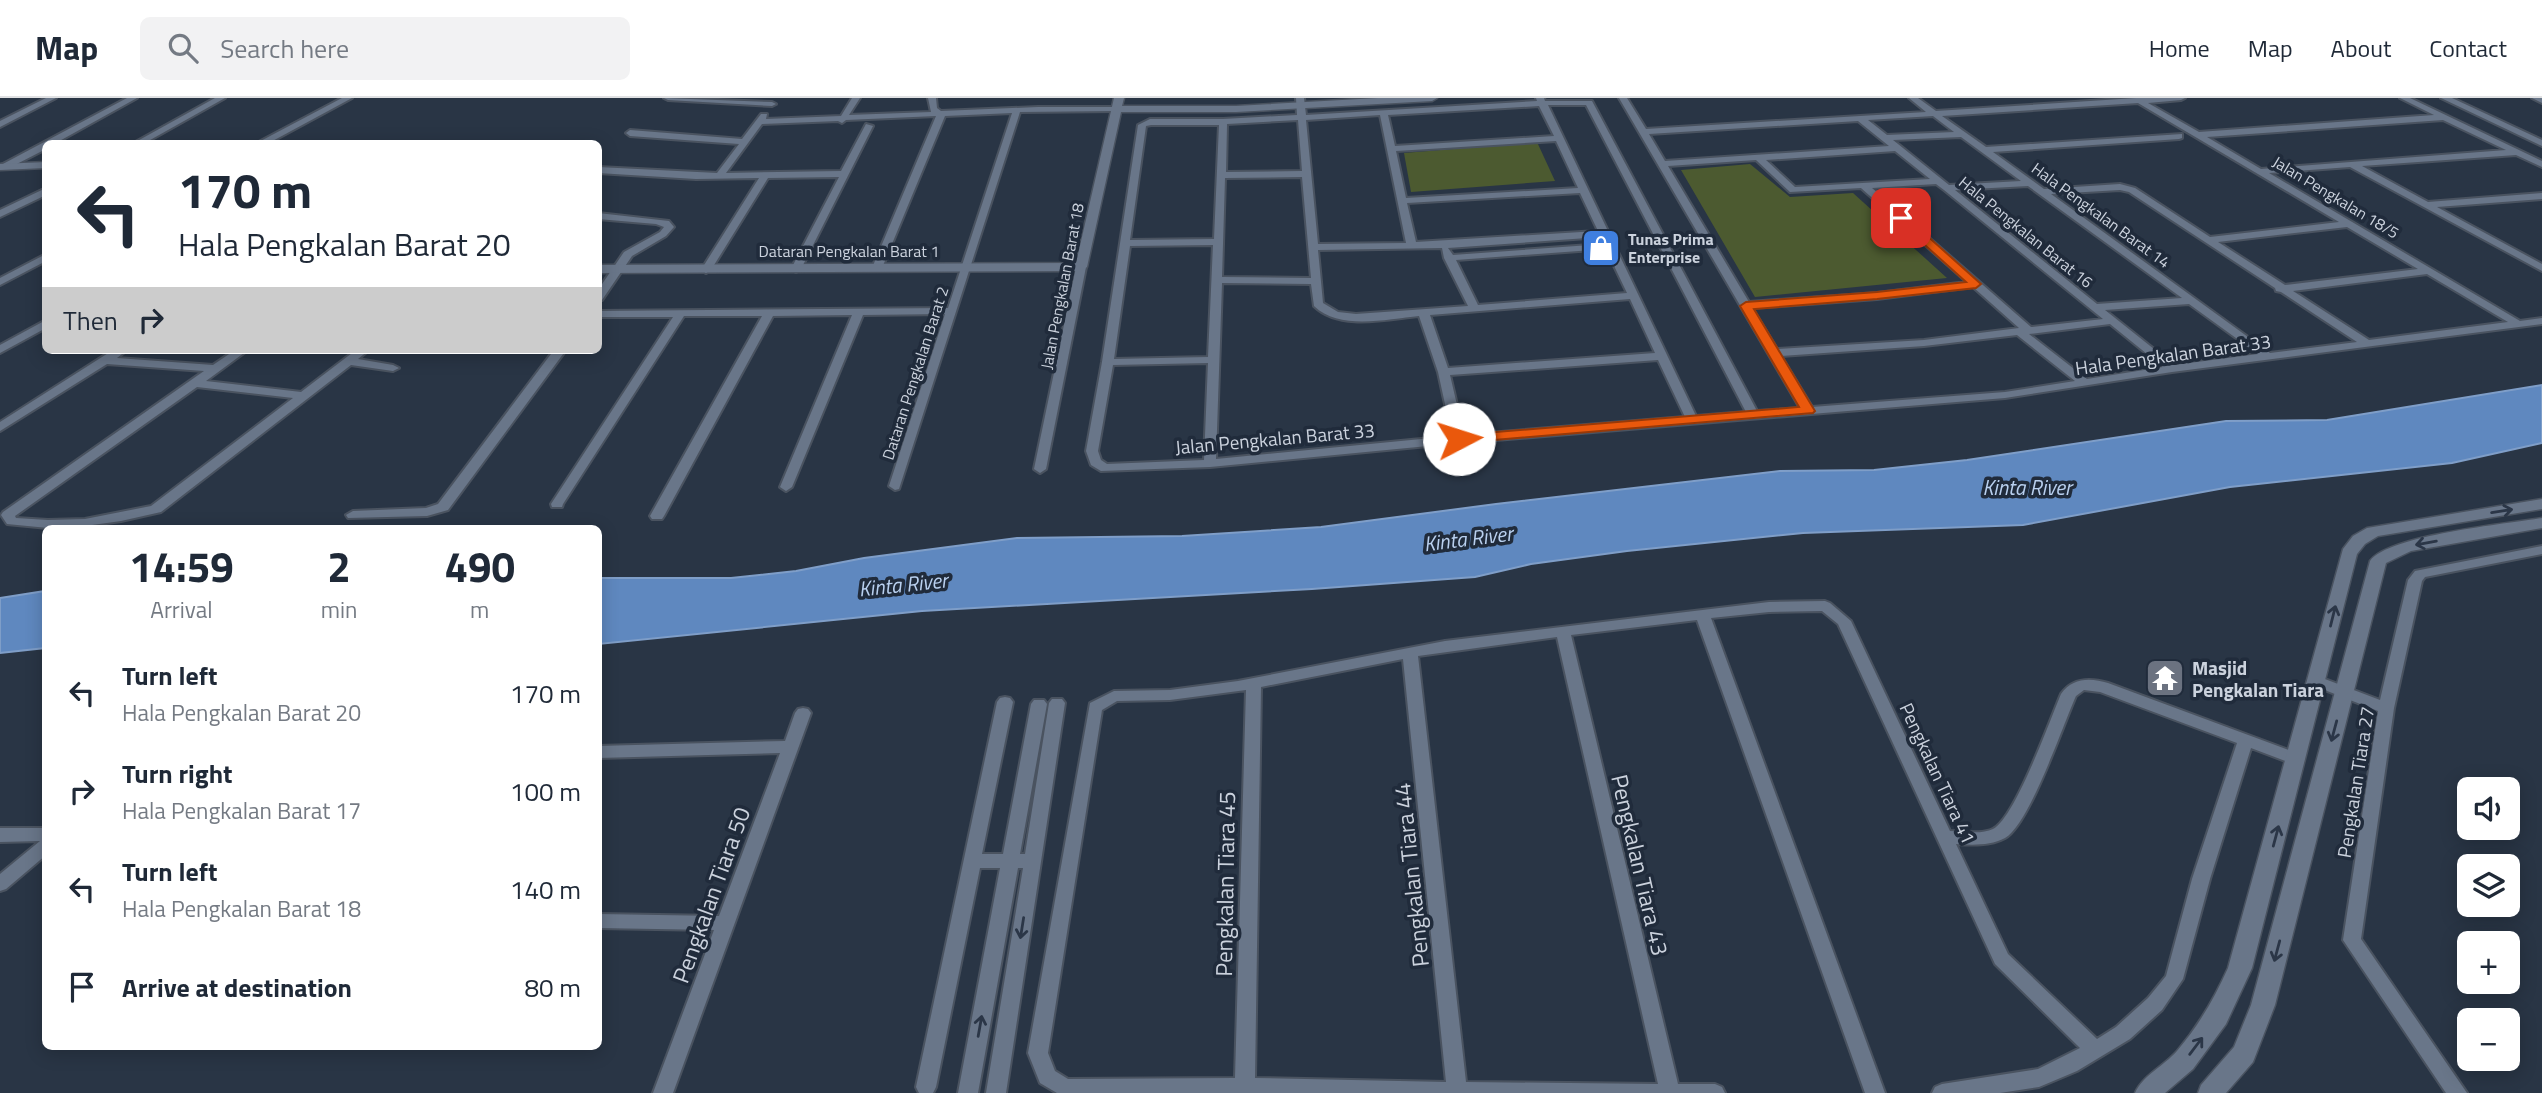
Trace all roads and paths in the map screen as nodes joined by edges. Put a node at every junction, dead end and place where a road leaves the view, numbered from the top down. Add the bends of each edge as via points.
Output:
1 (52, 98) edge
2 (133, 98) edge
3 (221, 98) edge
4 (348, 98) edge
5 (668, 98) edge
6 (856, 98) edge
7 (932, 98) edge
8 (1432, 98) edge
9 (1624, 98) edge
10 (1913, 98) edge
11 (2181, 98) edge
12 (2404, 98) edge
13 (2445, 98) edge
14 (2536, 98) edge
15 (690, 99) edge
16 (2137, 99) edge
17 (1541, 100) edge
18 (775, 101) edge
19 (2542, 101) edge
20 (1118, 104) edge
21 (1300, 107) edge
22 (1017, 110) junction
23 (1383, 113) junction
24 (1935, 114) junction
25 (941, 115) junction
26 (2445, 117) junction
27 (1860, 118) junction
28 (842, 120) junction
29 (760, 122) junction
30 (1223, 122) junction
31 (0, 124) edge
32 (869, 126) dead end
33 (1643, 132) junction
34 (629, 133) dead end
35 (1963, 134) junction
36 (2198, 135) junction
37 (2179, 136) dead end
38 (1559, 138) junction
39 (1884, 138) junction
40 (54, 140) edge
41 (143, 140) edge
42 (267, 140) edge
43 (743, 142) junction
44 (2542, 143) edge
45 (42, 146) edge
46 (1896, 148) junction
47 (1392, 149) junction
48 (1985, 150) junction
49 (2517, 152) junction
50 (1759, 158) junction
51 (1662, 164) junction
52 (2352, 164) junction
53 (2542, 164) edge
54 (42, 165) edge
55 (2, 167) edge
56 (602, 170) edge
57 (2263, 171) junction
58 (720, 174) junction
59 (766, 174) junction
60 (844, 174) junction
61 (1306, 174) junction
62 (1221, 175) junction
63 (2030, 183) junction
64 (1943, 185) junction
65 (1864, 186) junction
66 (1584, 190) junction
67 (2043, 192) junction
68 (42, 193) edge
69 (2542, 196) edge
70 (1402, 201) junction
71 (2426, 205) junction
72 (1, 214) edge
73 (602, 216) edge
74 (2351, 224) junction
75 (1604, 234) junction
76 (2207, 240) junction
77 (1219, 242) junction
78 (1125, 243) junction
79 (1444, 245) junction
80 (1412, 246) junction
81 (1610, 246) junction
82 (1315, 247) junction
83 (1449, 258) junction
84 (42, 259) edge
85 (1081, 267) junction
86 (877, 268) junction
87 (964, 268) junction
88 (2542, 268) edge
89 (602, 269) edge
90 (796, 269) junction
91 (706, 270) junction
92 (618, 271) junction
93 (2430, 271) junction
94 (1219, 280) junction
95 (1317, 281) junction
96 (0, 282) edge
97 (1976, 284) junction
98 (2280, 289) junction
99 (602, 293) edge
100 (1633, 296) junction
101 (2192, 301) junction
102 (1746, 306) junction
103 (2095, 307) junction
104 (1474, 308) junction
105 (953, 311) junction
106 (859, 312) junction
107 (1423, 312) junction
108 (769, 313) junction
109 (602, 314) edge
110 (680, 314) junction
111 (2112, 321) junction
112 (2542, 321) edge
113 (42, 325) edge
114 (2520, 325) junction
115 (2023, 330) junction
116 (2369, 345) junction
117 (0, 350) edge
118 (115, 354) edge
119 (236, 354) edge
120 (358, 354) edge
121 (557, 354) edge
122 (1774, 354) junction
123 (1662, 356) junction
124 (2270, 358) junction
125 (105, 360) junction
126 (1214, 360) junction
127 (348, 362) junction
128 (1108, 362) junction
129 (393, 368) dead end
130 (215, 369) junction
131 (2172, 369) junction
132 (1444, 372) junction
133 (194, 383) junction
134 (2085, 383) junction
135 (303, 396) junction
136 (1808, 411) junction
137 (1754, 415) junction
138 (1692, 420) junction
139 (0, 427) edge
140 (1459, 439) junction
141 (1210, 463) junction
142 (1040, 469) dead end
143 (895, 486) dead end
144 (786, 487) dead end
145 (557, 504) dead end
146 (2542, 504) edge
147 (352, 515) dead end
148 (657, 516) dead end
149 (2542, 523) edge
150 (2542, 551) edge
151 (1703, 615) junction
152 (1565, 639) junction
153 (1410, 653) junction
154 (2318, 677) junction
155 (1254, 683) junction
156 (2346, 688) junction
157 (1005, 702) dead end
158 (1039, 704) dead end
159 (1057, 704) dead end
160 (2387, 704) junction
161 (803, 713) dead end
162 (2245, 741) junction
163 (791, 747) junction
164 (602, 752) edge
165 (2296, 759) junction
166 (42, 834) edge
167 (0, 835) edge
168 (1944, 837) junction
169 (42, 848) edge
170 (972, 861) junction
171 (1010, 861) junction
172 (1032, 861) junction
173 (0, 884) edge
174 (602, 921) edge
175 (726, 923) junction
176 (2094, 1049) junction
177 (926, 1087) dead end
178 (1245, 1087) junction
179 (1457, 1092) edge
180 (663, 1093) edge
181 (968, 1093) edge
182 (996, 1093) edge
183 (1565, 1093) edge
184 (1670, 1093) edge
185 (1715, 1093) edge
186 (1875, 1093) edge
187 (1942, 1093) edge
188 (2147, 1093) edge
189 (2210, 1093) edge
190 (2457, 1093) edge

1 - 31 street
2 - 40 street
3 - 41 street
4 - 42 street
5 - 15 street
6 - 28 street
7 - 25 street via 933,109
8 - 21 street
9 - 33 street
10 - 24 street, Hala Pengkalan Barat 14
11 - 16 street
12 - 26 street
13 - 44 street
14 - 19 street
15 - 18 street
16 - 24 street
16 - 36 street, Jalan Pengkalan 18/5
17 - 23 street
17 - 38 street
17 - 137 street via 1589,103
18 - 29 street
20 - 21 street via 1173,111
20 - 22 street
20 - 85 street, Jalan Pengkalan Barat 18
21 - 23 street
21 - 30 street
21 - 61 street
22 - 25 street
22 - 87 street, Dataran Pengkalan Barat 2
23 - 47 street
24 - 27 street
24 - 35 street, Hala Pengkalan Barat 14
25 - 28 street
25 - 86 street
26 - 36 street
26 - 49 street
27 - 33 street
27 - 39 street, Hala Pengkalan Barat 16
28 - 29 street
29 - 43 street
30 - 62 street
30 - 78 street, Jalan Pengkalan Barat 33 via 1142,125
32 - 60 street
33 - 51 street
34 - 43 street
35 - 39 street
35 - 48 street, Hala Pengkalan Barat 14
36 - 57 street, Jalan Pengkalan 18/5
37 - 48 street
38 - 47 street
38 - 66 street
39 - 46 street, Hala Pengkalan Barat 16
43 - 58 street
45 - 55 street
46 - 50 street
46 - 64 street, Hala Pengkalan Barat 16
47 - 70 street
48 - 63 street, Hala Pengkalan Barat 14
49 - 52 street
49 - 53 street
50 - 51 street
50 - 65 street via 1793,190
51 - 102 street
52 - 57 street
52 - 71 street
54 - 55 street
56 - 58 street
57 - 74 street, Jalan Pengkalan 18/5
58 - 59 street
59 - 60 street
59 - 91 street
60 - 90 street
61 - 62 street
61 - 82 street
62 - 77 street
63 - 64 street
63 - 67 street, Hala Pengkalan Barat 14
64 - 65 street
64 - 103 street, Hala Pengkalan Barat 16
65 - 97 street
66 - 70 street
66 - 75 street
67 - 76 street via 2127,188
67 - 101 street, Hala Pengkalan Barat 14
68 - 72 street
69 - 71 street
70 - 80 street
71 - 88 street
73 - 92 street via 656,221 669,227 628,254
74 - 76 street
74 - 93 street, Jalan Pengkalan 18/5
75 - 79 street
75 - 81 street
76 - 98 street
77 - 78 street
77 - 94 street
78 - 128 street, Jalan Pengkalan Barat 33
79 - 80 street
79 - 83 street
80 - 82 street
81 - 83 street
81 - 100 street
82 - 95 street
83 - 104 street
84 - 96 street
85 - 87 street, Dataran Pengkalan Barat 1
85 - 142 street, Jalan Pengkalan Barat 18
86 - 87 street, Dataran Pengkalan Barat 1
86 - 90 street, Dataran Pengkalan Barat 1
87 - 105 street, Dataran Pengkalan Barat 2
89 - 92 street, Dataran Pengkalan Barat 1
90 - 91 street, Dataran Pengkalan Barat 1
91 - 92 street, Dataran Pengkalan Barat 1
92 - 99 street
93 - 98 street
93 - 114 street, Jalan Pengkalan 18/5
94 - 95 street
94 - 126 street
95 - 107 street via 1318,304 1326,312 1352,317
97 - 102 street
97 - 115 street
98 - 116 street
100 - 104 street
100 - 123 street
101 - 103 street
101 - 124 street, Hala Pengkalan Barat 14
102 - 122 street
103 - 111 street, Hala Pengkalan Barat 16
104 - 107 street
105 - 106 street
105 - 143 street, Dataran Pengkalan Barat 2
106 - 108 street
106 - 144 street
107 - 132 street
108 - 110 street
108 - 148 street
109 - 110 street
110 - 145 street
111 - 115 street
111 - 131 street, Hala Pengkalan Barat 16
112 - 114 street, Hala Pengkalan Barat 33
113 - 117 street
114 - 116 street, Hala Pengkalan Barat 33
115 - 122 street
115 - 134 street
116 - 124 street, Hala Pengkalan Barat 33
118 - 125 street
119 - 130 street
120 - 127 street
121 - 147 street via 443,507 427,512
122 - 136 street
123 - 132 street
123 - 138 street
124 - 131 street, Hala Pengkalan Barat 33
125 - 130 street
125 - 139 street
126 - 128 street
126 - 141 street
127 - 129 street
127 - 135 street
128 - 141 street, Jalan Pengkalan Barat 33 via 1092,451 1095,462 1105,468
130 - 133 street
131 - 134 street, Hala Pengkalan Barat 33
132 - 140 street
133 - 135 street
133 - 135 street via 8,514 12,521 113,518 156,509
134 - 136 street, Hala Pengkalan Barat 33 via 2006,396
136 - 137 street, Jalan Pengkalan Barat 33
137 - 138 street, Jalan Pengkalan Barat 33
138 - 140 street, Jalan Pengkalan Barat 33
140 - 141 street, Jalan Pengkalan Barat 33
154 -> 146 street via 2349,553 2359,540 2373,532
149 -> 156 street via 2408,546 2378,561
150 - 160 street, Pengkalan Tiara 27 via 2420,574
151 - 152 street
151 - 168 street, Pengkalan Tiara 41 via 1769,607 1825,606 1835,611 1844,621
151 - 186 street
152 - 153 street
152 - 184 street, Pengkalan Tiara 43
153 - 155 street
153 - 179 street, Pengkalan Tiara 44
154 - 156 street
154 - 165 street
155 - 178 street, Pengkalan Tiara 45
155 - 178 street via 1170,695 1114,696 1095,707 1038,1053 1047,1077 1066,1088
156 - 160 street
156 -> 189 street via 2263,1005 2244,1054
157 - 170 street
158 - 171 street
159 - 172 street
160 - 190 street, Pengkalan Tiara 27 via 2352,940
161 - 163 street, Pengkalan Tiara 50
162 - 165 street
162 - 168 street via 2093,685 2074,687 2003,831 1986,838
162 - 176 street via 2174,979 2123,1033
163 - 164 street
163 - 175 street, Pengkalan Tiara 50
188 -> 165 street via 2185,1061 2218,1017 2240,968
166 - 167 street
168 - 176 street, Pengkalan Tiara 41 via 2001,959
169 - 173 street
170 - 171 street
170 - 177 street
171 - 172 street
181 -> 171 street
172 -> 182 street
174 - 175 street
175 - 180 street, Pengkalan Tiara 50
176 - 187 street via 2039,1078
178 - 179 street
179 - 183 street
183 - 184 street
184 - 185 street

